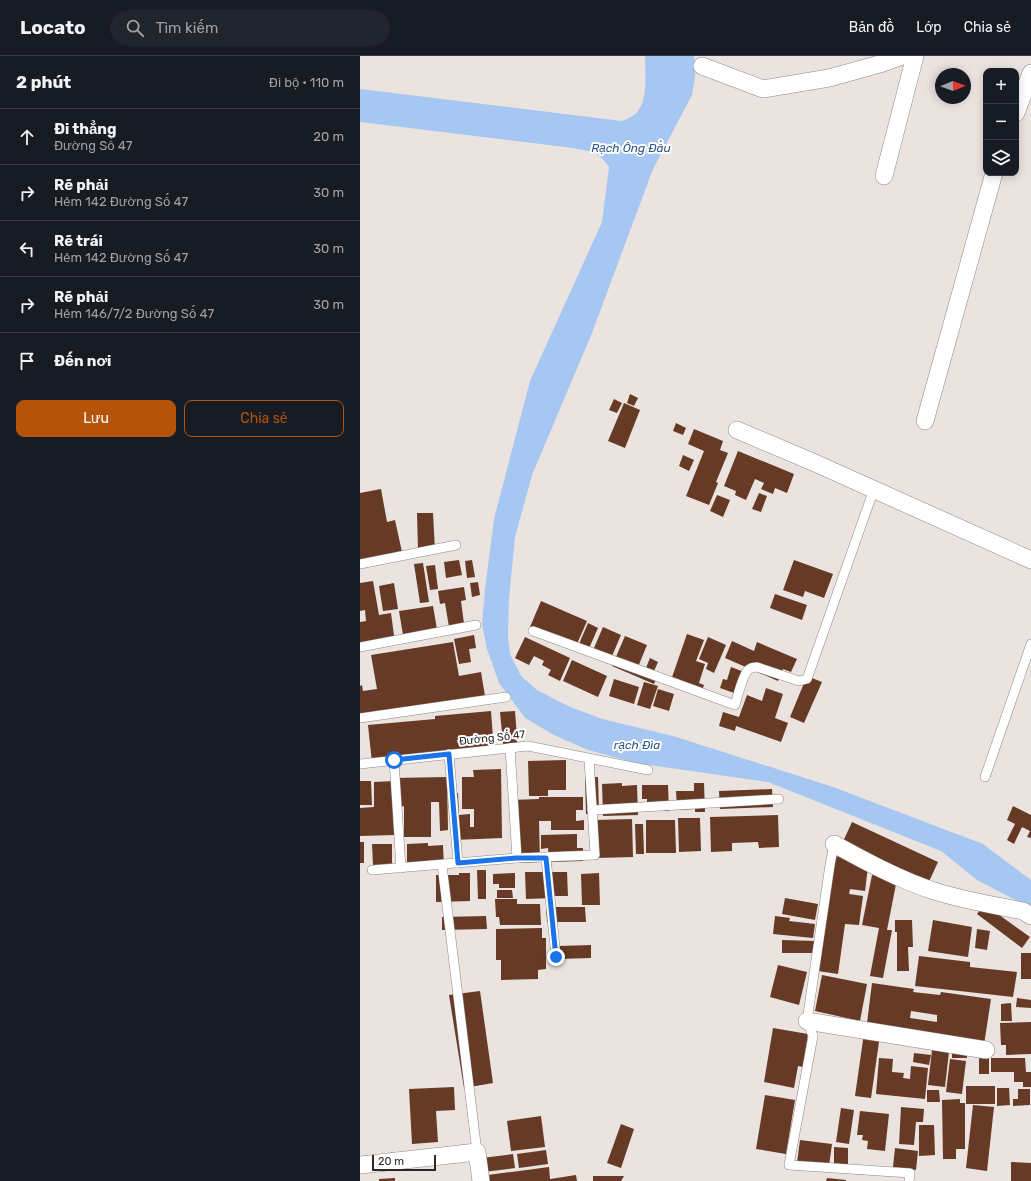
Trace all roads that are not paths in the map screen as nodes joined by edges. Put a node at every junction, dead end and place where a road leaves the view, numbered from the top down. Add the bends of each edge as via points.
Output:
1 (902, 56) edge
2 (915, 56) edge
3 (702, 66) dead end
4 (1031, 73) edge
5 (1019, 105) edge
6 (884, 176) dead end
7 (993, 176) edge
8 (925, 421) dead end
9 (738, 430) dead end
10 (874, 489) junction
11 (456, 545) dead end
12 (1031, 560) edge
13 (360, 564) edge
14 (476, 625) dead end
15 (534, 631) dead end
16 (1031, 644) edge
17 (360, 647) edge
18 (506, 697) dead end
19 (360, 718) edge
20 (510, 748) junction
21 (449, 754) junction
22 (589, 759) junction
23 (394, 760) junction
24 (360, 764) edge
25 (648, 770) dead end
26 (985, 777) dead end
27 (779, 800) dead end
28 (592, 810) junction
29 (834, 844) joint
30 (516, 858) junction
31 (546, 858) junction
32 (458, 863) junction
33 (442, 865) junction
34 (401, 868) junction
35 (372, 870) dead end
36 (1031, 916) edge
37 (556, 957) dead end
38 (807, 1021) junction
39 (986, 1050) dead end
40 (477, 1152) junction
41 (360, 1165) edge
42 (481, 1181) edge
43 (909, 1181) edge

1 - 3 street via 829,78 763,89
2 - 6 street
4 - 5 street
7 - 8 street
9 - 10 street
10 - 12 street
10 - 15 lane via 806,680 799,681 752,667 744,677 735,704
11 - 13 lane
14 - 17 lane
16 - 26 lane
18 - 19 lane
20 - 21 lane, Đường Số 47
20 - 22 lane, Đường Số 47 via 528,746
20 - 30 lane
21 - 23 lane, Đường Số 47
21 - 32 lane
22 - 25 lane, Đường Số 47
22 - 28 lane
23 - 24 lane, Đường Số 47
23 - 34 lane
27 - 28 lane
28 - 31 lane via 595,855
29 - 36 street via 933,891 1023,911
29 - 38 lane
30 - 31 lane
30 - 32 lane
31 - 37 lane
32 - 33 lane
33 - 34 lane
33 - 40 lane
34 - 35 lane
38 - 39 street
38 - 43 lane via 813,1036 789,1165 910,1173
40 - 41 street
40 - 42 street

